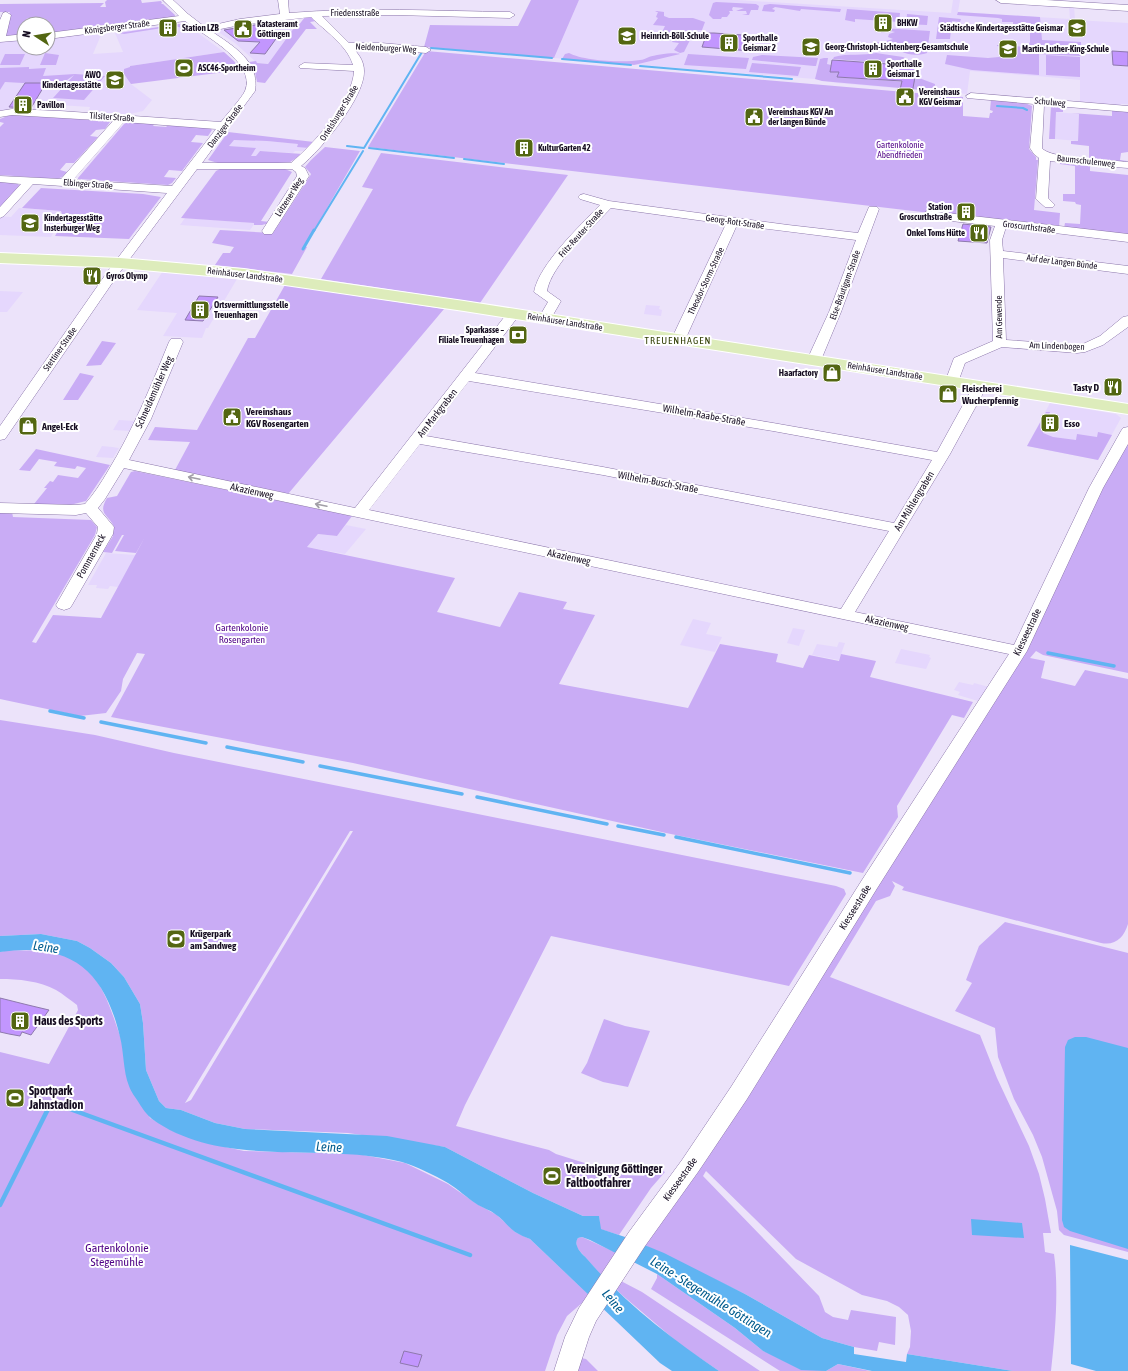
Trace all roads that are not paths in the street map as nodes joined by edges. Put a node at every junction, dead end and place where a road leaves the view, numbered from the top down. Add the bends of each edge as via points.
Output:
1 (168, 0) edge
2 (283, 0) edge
3 (1001, 0) edge
4 (1128, 8) edge
5 (314, 14) junction
6 (510, 15) dead end
7 (6, 16) dead end
8 (285, 16) junction
9 (186, 18) junction
10 (203, 30) junction
11 (56, 35) edge
12 (16, 38) edge
13 (0, 39) edge
14 (346, 46) junction
15 (426, 50) dead end
16 (304, 66) dead end
17 (359, 68) junction
18 (972, 96) dead end
19 (1039, 101) junction
20 (1128, 109) edge
21 (0, 114) edge
22 (122, 118) junction
23 (224, 126) junction
24 (1045, 156) junction
25 (1128, 165) edge
26 (194, 166) junction
27 (294, 166) junction
28 (0, 178) edge
29 (30, 180) junction
30 (64, 183) junction
31 (176, 190) junction
32 (584, 198) dead end
33 (608, 204) junction
34 (1048, 205) dead end
35 (873, 209) dead end
36 (0, 214) edge
37 (929, 215) dead end
38 (733, 221) junction
39 (1000, 227) dead end
40 (268, 231) dead end
41 (863, 237) junction
42 (1128, 238) edge
43 (997, 254) junction
44 (0, 258) edge
45 (120, 263) junction
46 (1128, 270) edge
47 (514, 314) junction
48 (544, 319) junction
49 (1128, 320) edge
50 (678, 340) junction
51 (176, 342) dead end
52 (1000, 343) junction
53 (814, 360) junction
54 (466, 376) junction
55 (952, 382) junction
56 (980, 386) junction
57 (1128, 409) edge
58 (1128, 431) edge
59 (0, 436) edge
60 (417, 439) junction
61 (941, 457) junction
62 (120, 463) junction
63 (0, 508) edge
64 (90, 508) junction
65 (359, 513) junction
66 (898, 528) junction
67 (64, 605) dead end
68 (846, 614) junction
69 (1019, 651) junction
70 (566, 1371) edge

1 - 9 street, Danziger Straße
2 - 8 street
3 - 4 street
5 - 6 street, Friedensstraße
5 - 8 street, Friedensstraße
5 - 14 street
7 - 13 street
8 - 10 street, Friedensstraße via 246,20
9 - 10 street, Danziger Straße
9 - 11 street, Königsberger Straße
10 - 23 street, Danziger Straße via 233,52 251,75 252,86 249,92
12 - 13 street
14 - 15 street, Neidenburger Weg
14 - 17 street
16 - 17 street
17 - 27 street, Ortelsburger Straße via 354,91 327,134 320,144
18 - 19 street, Schulweg
19 - 20 street, Schulweg
19 - 24 street via 1036,148 1038,153
21 - 22 street, Tilsiter Straße via 12,112
22 - 23 street, Tilsiter Straße
22 - 30 street
23 - 26 street, Danziger Straße
24 - 25 street, Baumschulenweg
24 - 34 street via 1042,199
26 - 27 street
26 - 31 street, Danziger Straße
27 - 40 street, Lötzener Weg via 301,170 303,176
28 - 29 street, Elbinger Straße
29 - 30 street, Elbinger Straße
29 - 36 street
30 - 31 street, Elbinger Straße
31 - 45 street, Danziger Straße
32 - 33 street, Fritz-Reuter-Straße
33 - 38 street, Georg-Rott-Straße
33 - 48 street, Fritz-Reuter-Straße via 564,251 542,284 540,292 555,301
35 - 41 street, Else-Bräutigam-Straße
37 - 42 street, Groscurthstraße
38 - 41 street, Georg-Rott-Straße
38 - 50 street, Theodor-Storm-Straße
39 - 43 street, Am Gewende via 996,240
41 - 53 street, Else-Bräutigam-Straße
43 - 46 street, Auf der Langen Bünde
43 - 52 street, Am Gewende
44 - 45 main road, Reinhäuser Landstraße
45 - 47 main road, Reinhäuser Landstraße via 238,273
45 - 59 street, Stettiner Straße
47 - 48 main road, Reinhäuser Landstraße
47 - 54 street, Am Markgraben
48 - 50 main road, Reinhäuser Landstraße
49 - 52 street, Am Lindenbogen via 1105,339 1088,348
50 - 53 main road, Reinhäuser Landstraße
51 - 62 street, Schneidemühler Weg via 144,419
52 - 55 street, Am Gewende via 959,361
53 - 55 main road, Reinhäuser Landstraße
54 - 60 street, Am Markgraben
54 - 61 street, Wilhelm-Raabe-Straße
55 - 56 main road, Reinhäuser Landstraße
56 - 57 main road, Reinhäuser Landstraße
56 - 61 street, Am Mühlengraben
58 - 69 street, Kiesseestraße via 1096,488
60 - 65 street, Am Markgraben
60 - 66 street, Wilhelm-Busch-Straße via 603,471
61 - 66 street, Am Mühlengraben
62 - 64 street
65 -> 62 street, Akazienweg
63 - 64 street
64 - 67 street, Pommerneck via 106,527 105,534
65 - 68 street, Akazienweg
66 - 68 street, Am Mühlengraben
68 - 69 street, Akazienweg
69 - 70 street, Kiesseestraße via 735,1099 587,1315

